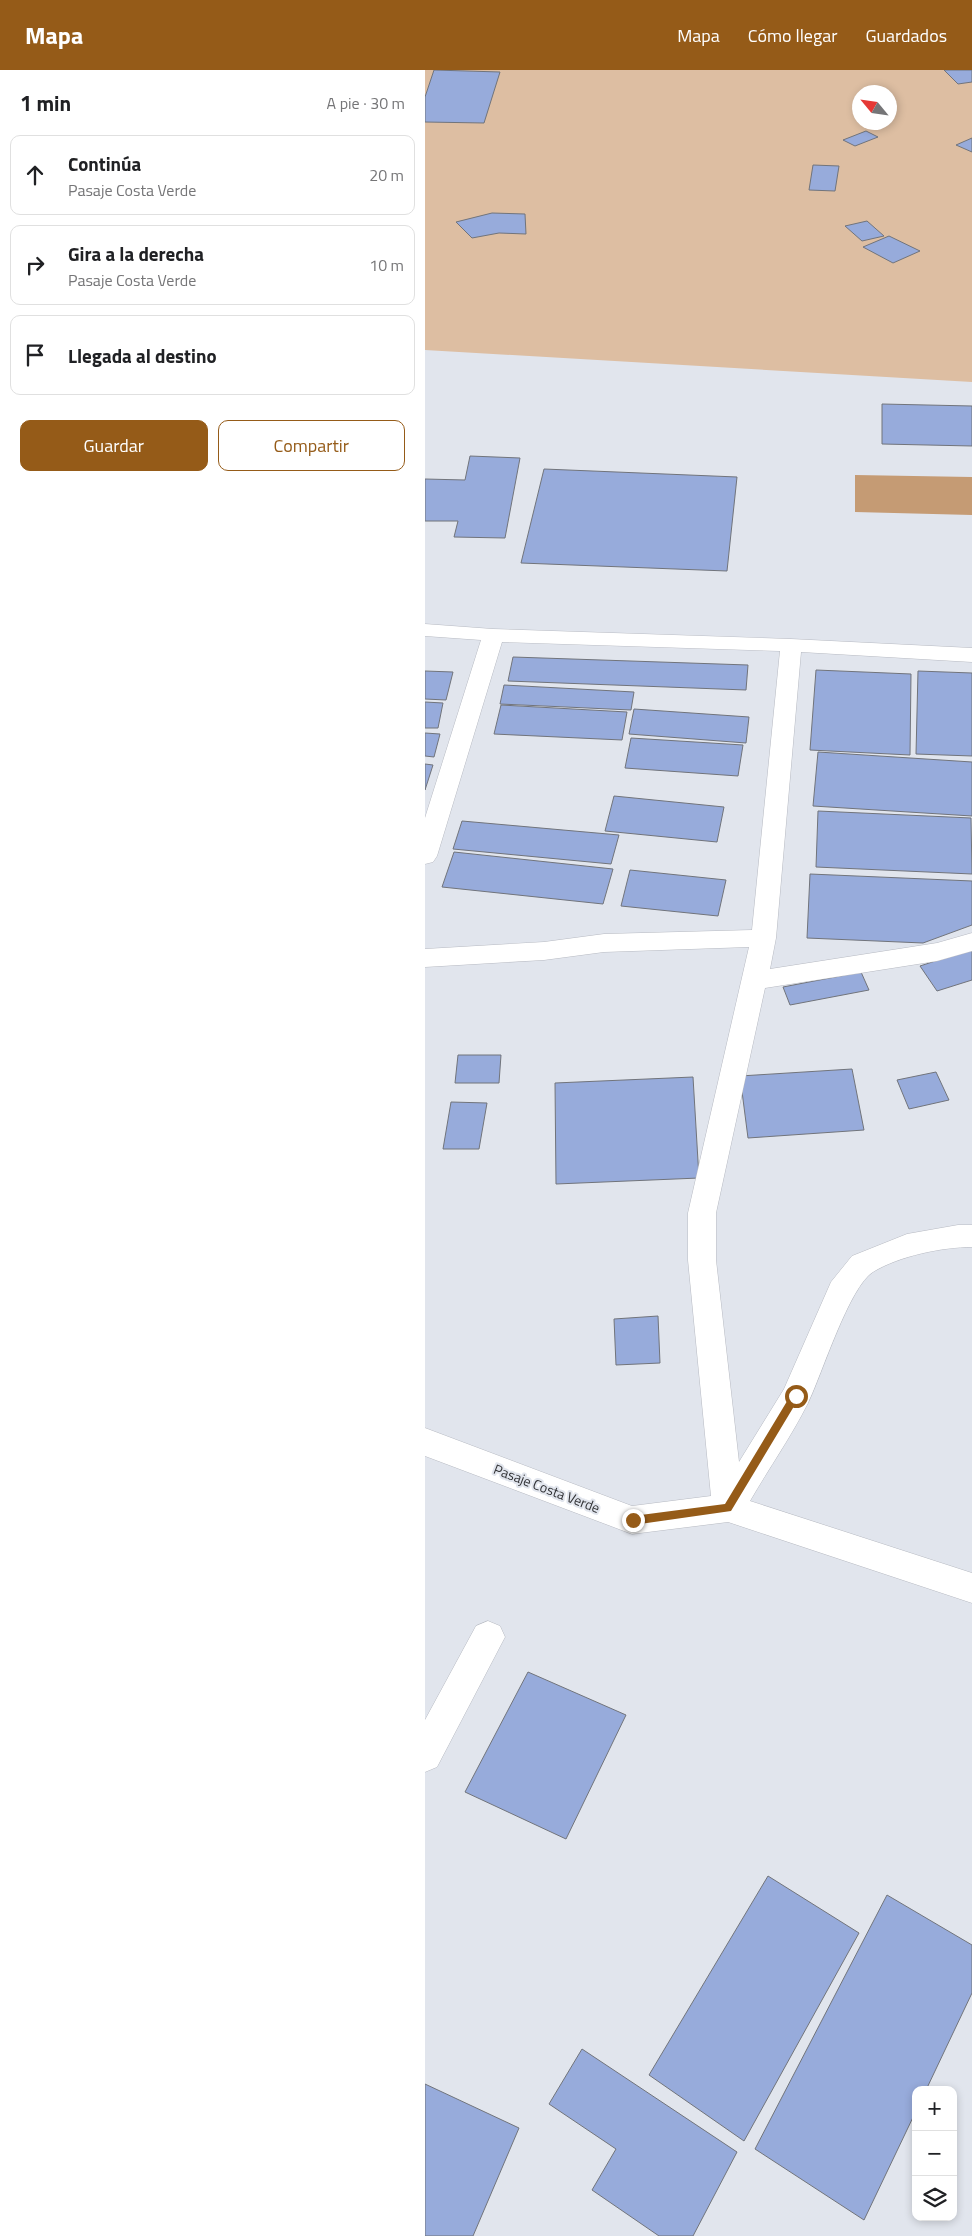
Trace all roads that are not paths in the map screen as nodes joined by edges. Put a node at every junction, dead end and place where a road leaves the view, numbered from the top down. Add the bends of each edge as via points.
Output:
1 (425, 630) edge
2 (493, 635) junction
3 (791, 645) junction
4 (972, 655) edge
5 (425, 856) edge
6 (764, 938) junction
7 (972, 942) edge
8 (425, 958) edge
9 (753, 981) junction
10 (972, 1236) edge
11 (425, 1442) edge
12 (728, 1508) junction
13 (972, 1588) edge
14 (488, 1637) dead end
15 (425, 1755) edge

1 - 2 street
2 - 3 street
2 - 5 street
3 - 4 street
3 - 6 street
6 - 8 street via 604,943 545,951
6 - 9 street
7 - 9 street via 937,952
9 - 12 street via 702,1213 702,1260
10 - 12 street via 907,1246 862,1264 841,1290 796,1396
11 - 12 street, Pasaje Costa Verde via 633,1520
12 - 13 street
14 - 15 street

